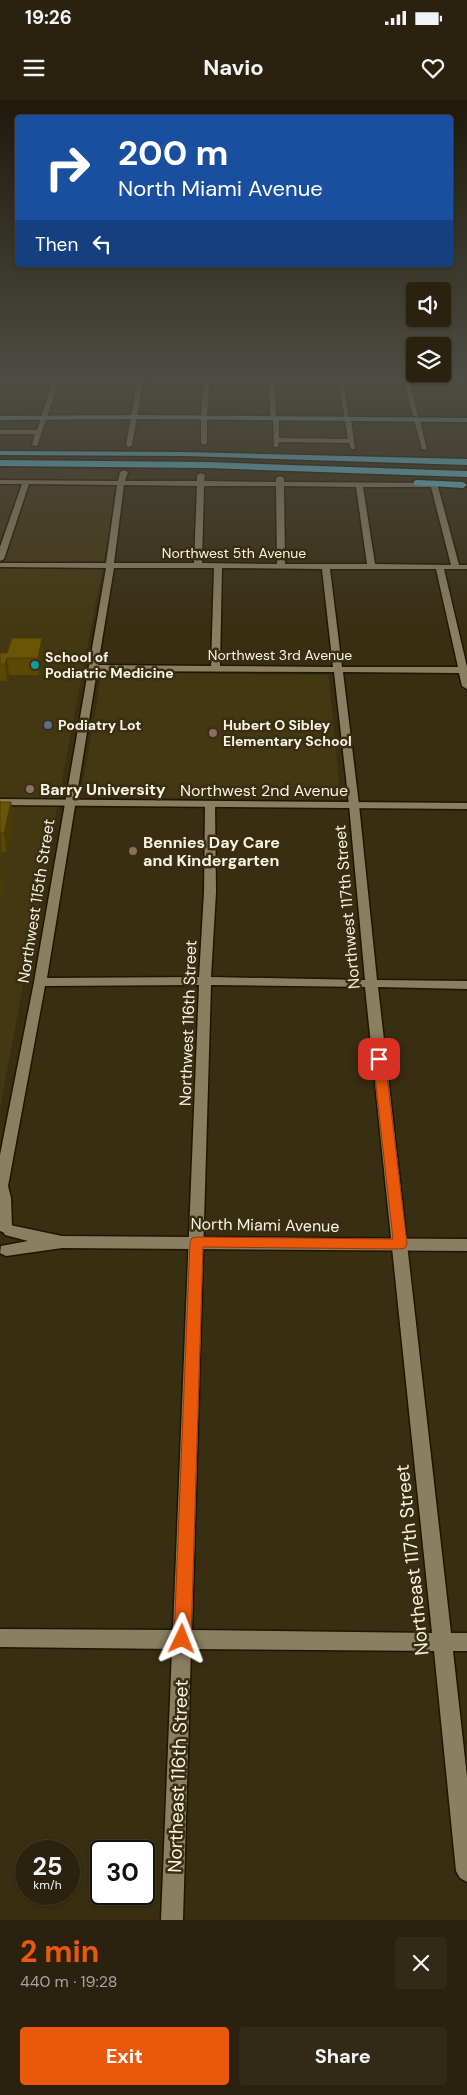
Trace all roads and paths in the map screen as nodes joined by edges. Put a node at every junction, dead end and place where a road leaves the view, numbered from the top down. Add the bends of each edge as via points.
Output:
1 (55, 463) edge
2 (228, 463) edge
3 (423, 463) edge
4 (438, 463) edge
5 (467, 464) edge
6 (177, 465) junction
7 (124, 472) dead end
8 (467, 472) edge
9 (201, 479) junction
10 (280, 481) junction
11 (0, 482) edge
12 (26, 482) junction
13 (121, 483) junction
14 (359, 485) junction
15 (434, 485) junction
16 (465, 485) edge
17 (0, 559) edge
18 (0, 565) edge
19 (110, 565) junction
20 (198, 565) junction
21 (218, 566) junction
22 (281, 566) junction
23 (326, 566) junction
24 (371, 566) junction
25 (439, 567) junction
26 (456, 567) junction
27 (467, 567) edge
28 (93, 668) junction
29 (215, 668) junction
30 (339, 669) junction
31 (465, 670) edge
32 (467, 686) edge
33 (0, 802) edge
34 (69, 803) junction
35 (210, 804) junction
36 (354, 805) junction
37 (467, 806) edge
38 (205, 981) junction
39 (40, 982) junction
40 (371, 983) junction
41 (467, 985) edge
42 (1, 1189) edge
43 (5, 1228) edge
44 (62, 1242) junction
45 (197, 1242) junction
46 (400, 1244) junction
47 (467, 1244) edge
48 (3, 1252) edge
49 (0, 1638) edge
50 (182, 1639) junction
51 (442, 1641) junction
52 (467, 1642) edge
53 (467, 1871) edge
54 (172, 1920) edge

1 - 6 highway
2 - 8 highway
3 - 5 highway
4 - 5 highway
6 - 8 highway
6 - 16 highway
7 - 13 street, Northwest 115th Street
9 - 10 street
9 - 13 street
9 - 20 street
10 - 14 street
10 - 22 street
11 - 12 street
12 - 13 street
12 - 17 street
13 - 19 street, Northwest 115th Street
14 - 15 street
14 - 24 street
15 - 16 street
15 - 26 street
18 - 19 street, Northwest 5th Avenue
19 - 20 street, Northwest 5th Avenue
19 - 28 street, Northwest 115th Street
20 - 21 street, Northwest 5th Avenue
21 - 22 street, Northwest 5th Avenue
21 - 29 street
22 - 23 street, Northwest 5th Avenue
23 - 24 street, Northwest 5th Avenue
23 - 30 street, Northwest 117th Street
24 - 25 street, Northwest 5th Avenue
25 - 26 street, Northwest 5th Avenue
25 - 31 street
26 - 27 street, Northwest 5th Avenue
28 - 29 street, Northwest 3rd Avenue
28 - 34 street, Northwest 115th Street
29 - 30 street, Northwest 3rd Avenue
30 - 31 street, Northwest 3rd Avenue
30 - 36 street, Northwest 117th Street
31 - 32 street
33 - 34 street, Northwest 2nd Avenue
34 - 35 street, Northwest 2nd Avenue
34 - 39 street, Northwest 115th Street
35 - 36 street, Northwest 2nd Avenue
35 - 38 street, Northwest 116th Street
36 - 37 street, Northwest 2nd Avenue
36 - 40 street, Northwest 117th Street
38 - 39 street
38 - 40 street
38 - 45 street, Northwest 116th Street
39 - 42 street, Northwest 115th Street
40 - 41 street
40 - 46 street, Northwest 117th Street
42 - 43 street, Northwest 115th Street via 5,1198 2,1211
43 - 44 street, North Miami Avenue via 21,1235
43 - 48 street, Northwest 115th Street via 12,1239
44 - 45 street, North Miami Avenue
44 - 48 street, North Miami Avenue
45 - 46 street, North Miami Avenue
45 - 50 street, Northeast 116th Street
46 - 47 street, North Miami Avenue
46 - 51 street, Northeast 117th Street
49 - 50 street
50 - 51 street
50 - 54 street, Northeast 116th Street
51 - 52 street
51 - 53 street, Northeast 117th Street

